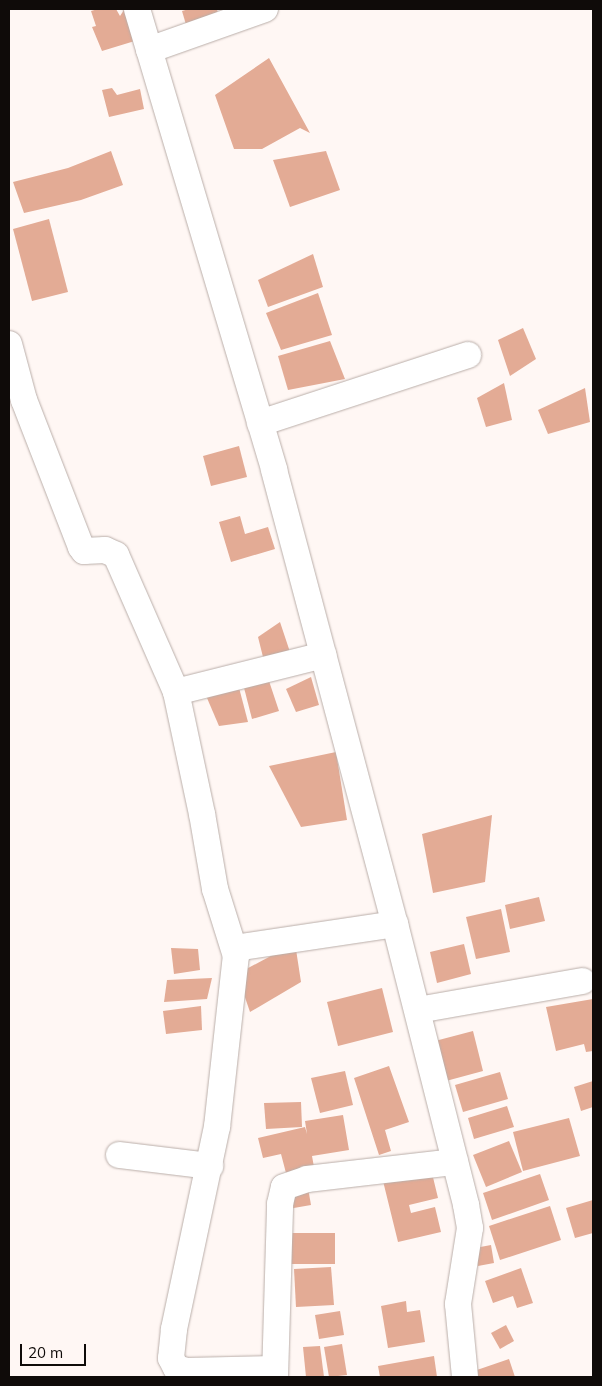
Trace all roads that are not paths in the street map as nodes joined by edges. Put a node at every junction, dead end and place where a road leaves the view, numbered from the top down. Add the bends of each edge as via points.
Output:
1 (137, 9) edge
2 (265, 9) edge
3 (149, 50) junction
4 (9, 344) edge
5 (468, 355) dead end
6 (260, 423) junction
7 (323, 655) junction
8 (176, 692) junction
9 (395, 924) junction
10 (235, 948) junction
11 (582, 981) dead end
12 (418, 1010) junction
13 (119, 1155) dead end
14 (455, 1162) junction
15 (210, 1166) junction
16 (275, 1373) edge
17 (465, 1377) edge

1 - 3 street
2 - 3 street
3 - 6 street
4 - 8 street via 24,400 80,547 84,551 105,550 116,554
5 - 6 street
6 - 7 street
7 - 8 street
7 - 9 street
8 - 10 street via 215,889
9 - 10 street
9 - 12 street
10 - 15 street via 217,1127
11 - 12 street
12 - 14 street
13 - 15 street
14 - 16 street via 307,1179 284,1187 280,1204
14 - 17 street via 470,1228 458,1304
15 - 16 street via 174,1330 171,1358 176,1368 187,1371

